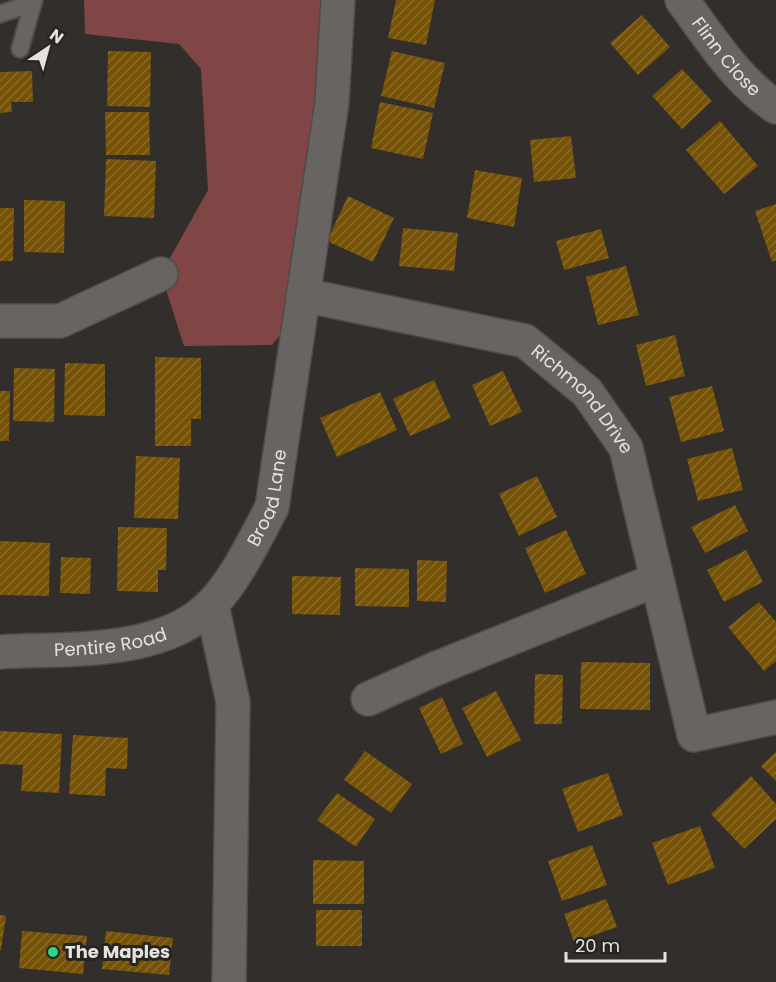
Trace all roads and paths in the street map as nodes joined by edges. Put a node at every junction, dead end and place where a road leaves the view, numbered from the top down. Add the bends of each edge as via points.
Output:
1 (339, 0) edge
2 (682, 0) edge
3 (33, 1) edge
4 (0, 14) edge
5 (20, 49) dead end
6 (776, 107) edge
7 (161, 274) dead end
8 (303, 295) junction
9 (0, 321) edge
10 (656, 580) junction
11 (212, 605) junction
12 (0, 652) edge
13 (368, 699) dead end
14 (776, 717) edge
15 (229, 982) edge

1 - 8 street, Broad Lane via 332,102
2 - 6 street, Flinn Close via 736,72
3 - 4 lane
3 - 5 lane
7 - 9 street via 60,321
8 - 10 street, Richmond Drive via 525,341 586,392 626,448
8 - 11 street, Broad Lane via 272,507
10 - 13 street
10 - 14 street, Richmond Drive via 694,735
11 - 12 street, Pentire Road via 188,623 154,638 110,646
11 - 15 street via 233,702

